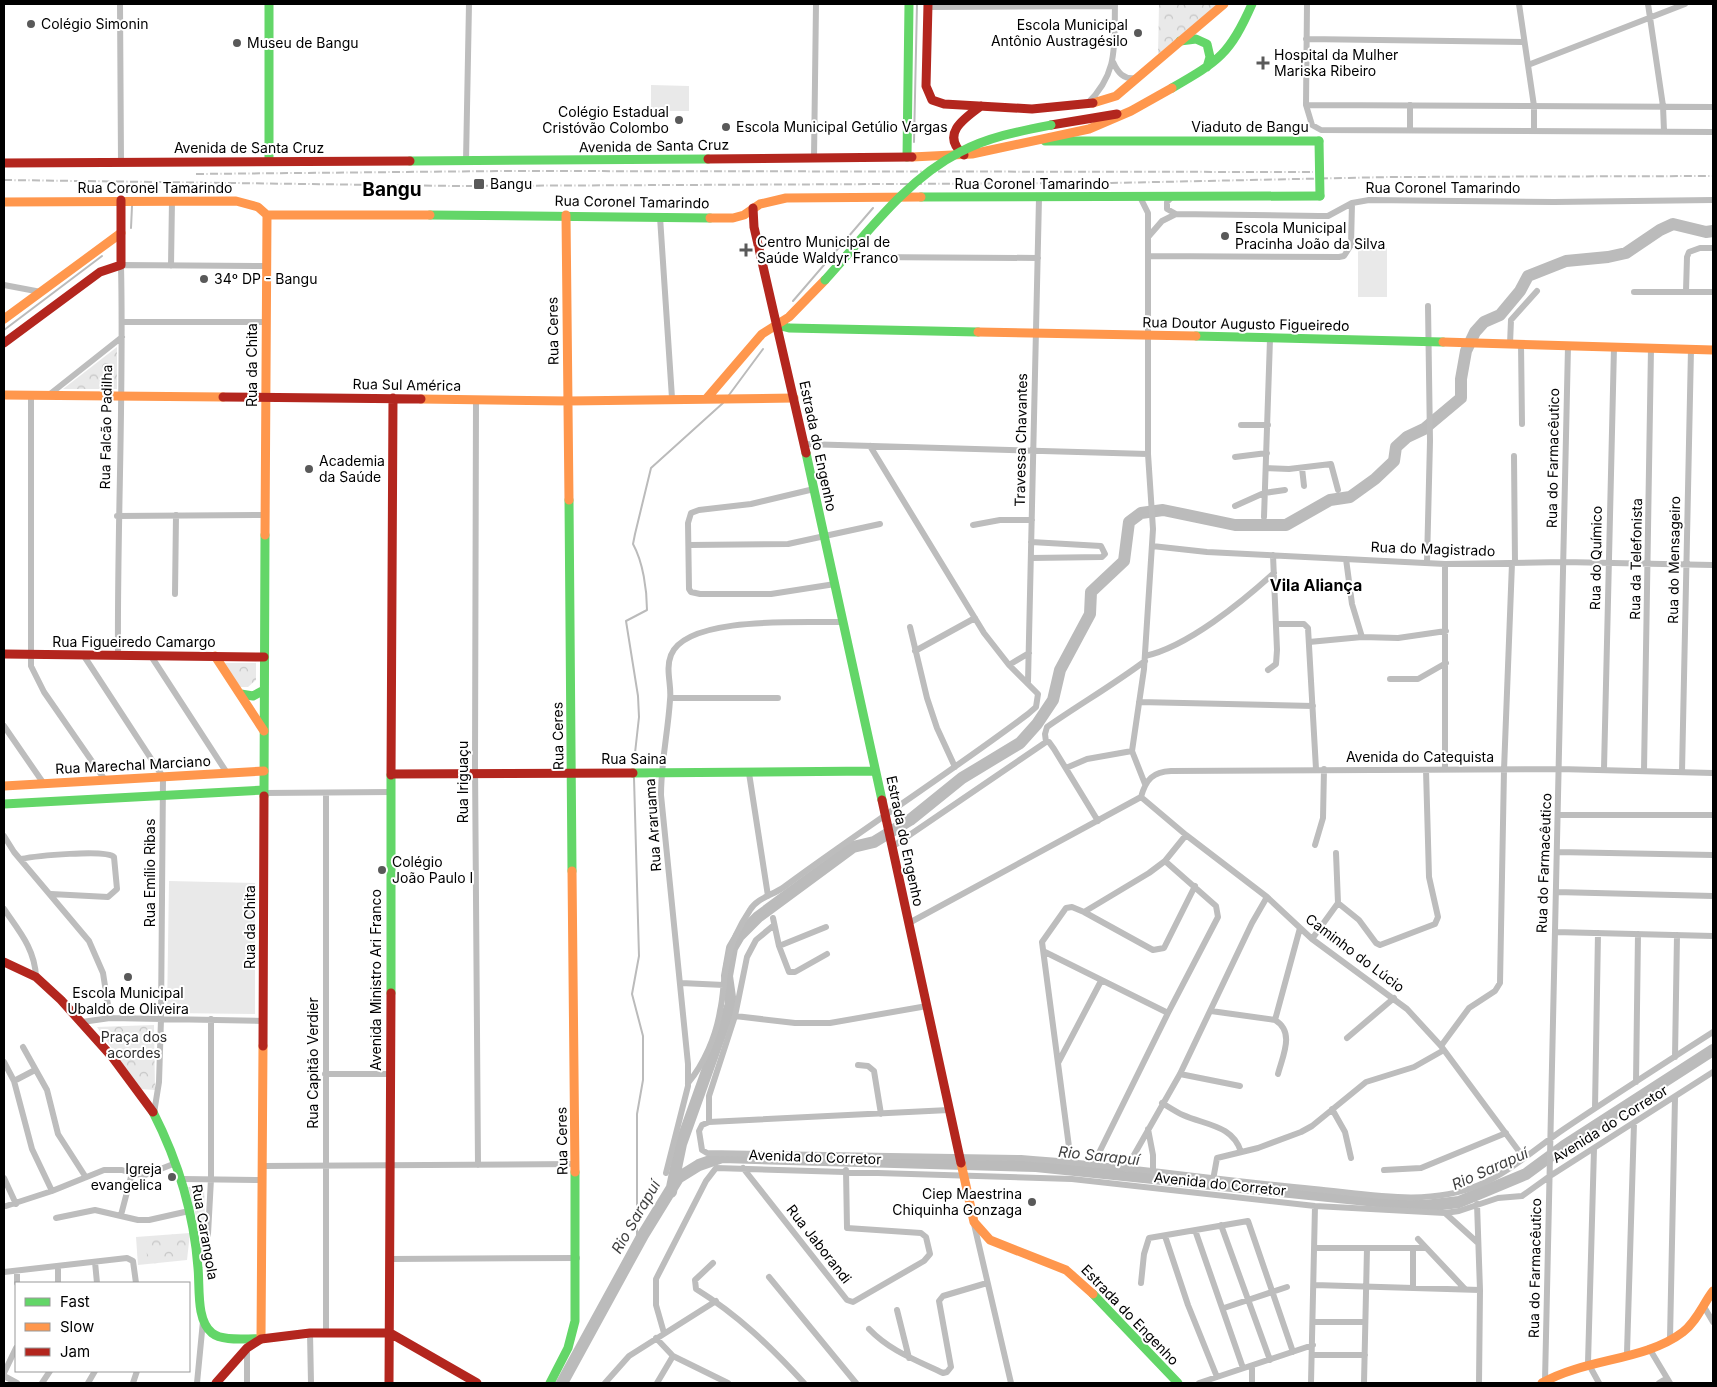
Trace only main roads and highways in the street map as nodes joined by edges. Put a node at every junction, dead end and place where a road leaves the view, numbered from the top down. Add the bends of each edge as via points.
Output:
1 (269, 4) edge
2 (909, 4) edge
3 (1224, 4) edge
4 (1252, 4) edge
5 (928, 6) edge
6 (1180, 41) junction
7 (1207, 68) junction
8 (981, 106) junction
9 (1131, 111) junction
10 (1038, 141) junction
11 (964, 155) junction
12 (907, 157) junction
13 (269, 161) junction
14 (4, 163) edge
15 (1172, 198) joint
16 (121, 200) junction
17 (4, 202) edge
18 (753, 208) junction
19 (566, 214) junction
20 (267, 215) junction
21 (121, 233) junction
22 (4, 319) edge
23 (778, 325) junction
24 (4, 344) edge
25 (1713, 350) edge
26 (4, 395) edge
27 (266, 396) junction
28 (393, 398) junction
29 (707, 398) junction
30 (794, 398) junction
31 (568, 400) junction
32 (4, 654) edge
33 (215, 656) junction
34 (264, 657) junction
35 (264, 690) junction
36 (241, 694) junction
37 (265, 731) junction
38 (264, 771) junction
39 (875, 771) junction
40 (572, 773) junction
41 (392, 774) junction
42 (4, 786) edge
43 (264, 791) junction
44 (4, 804) edge
45 (4, 962) edge
46 (1713, 1291) edge
47 (390, 1333) junction
48 (261, 1339) junction
49 (1544, 1382) edge
50 (216, 1383) edge
51 (389, 1383) edge
52 (477, 1383) edge
53 (550, 1383) edge
54 (1178, 1383) edge

1 - 13 main road
2 - 12 main road
3 - 6 main road
4 - 7 main road, Avenida de Santa Cruz via 1233,44
5 - 8 main road via 928,95 937,103
6 - 7 main road via 1196,39 1207,44 1210,57
6 - 8 main road via 1116,96 1085,106
7 - 9 main road, Avenida de Santa Cruz
8 - 11 main road via 956,128 954,144
9 - 10 main road, Avenida de Santa Cruz via 1089,129
9 - 23 main road, bridge via 1001,135 935,168 910,190 797,310
10 - 11 main road, Avenida de Santa Cruz
10 - 15 main road, Viaduto de Bangu, bridge via 1319,141 1320,196
11 - 12 main road, Avenida de Santa Cruz
12 - 13 main road, Avenida de Santa Cruz
13 - 14 main road, Avenida de Santa Cruz
15 - 18 main road, Rua Coronel Tamarindo via 786,198
16 - 17 main road, Rua Coronel Tamarindo
16 - 20 main road, Rua Coronel Tamarindo via 236,200 258,207
16 - 21 main road, Rua Falcão Padilha
18 - 19 main road, Rua Coronel Tamarindo via 733,218
18 - 23 main road, Estrada do Engenho via 754,227
19 - 20 main road, Rua Coronel Tamarindo
19 - 31 main road, Rua Ceres
20 - 27 main road, Rua da Chita
21 - 22 main road
21 - 24 main road, Rua Falcão Padilha via 121,265 100,272
23 - 25 main road, Rua Doutor Augusto Figueiredo via 789,328
23 - 29 main road via 762,334
23 - 30 main road, Estrada do Engenho
26 - 27 main road, Rua Sul América
27 - 28 main road, Rua Sul América
27 - 34 main road, Rua da Chita
28 - 31 main road, Rua Sul América
28 - 41 main road, Avenida Ministro Ari Franco
29 - 30 main road, Rua Sul América
29 - 31 main road, Rua Sul América
30 - 39 main road, Estrada do Engenho
31 - 40 main road, Rua Ceres
32 - 33 main road, Rua Figueiredo Camargo
33 - 34 main road, Rua Figueiredo Camargo
33 - 36 main road
34 - 35 main road, Rua da Chita
35 - 36 main road via 253,696
35 - 37 main road, Rua da Chita
36 - 37 main road
37 - 38 main road, Rua da Chita
38 - 42 main road, Rua Marechal Marciano
38 - 43 main road, Rua da Chita
39 - 40 main road, Rua Saina
39 - 54 main road, Estrada do Engenho via 974,1222 990,1240 1066,1270 1098,1298
40 - 41 main road, Rua Saina
40 - 53 main road, Rua Ceres via 575,1330
41 - 47 main road, Avenida Ministro Ari Franco
43 - 44 main road
43 - 48 main road, Rua da Chita
45 - 48 main road, Rua Carangola via 36,977 82,1022 154,1113 182,1178 190,1211 203,1321 213,1334 221,1338
46 - 49 main road via 1694,1322 1683,1332 1650,1348 1588,1363
47 - 48 main road via 310,1333
47 - 51 main road, Avenida Ministro Ari Franco
47 - 52 main road
48 - 50 main road via 247,1348

